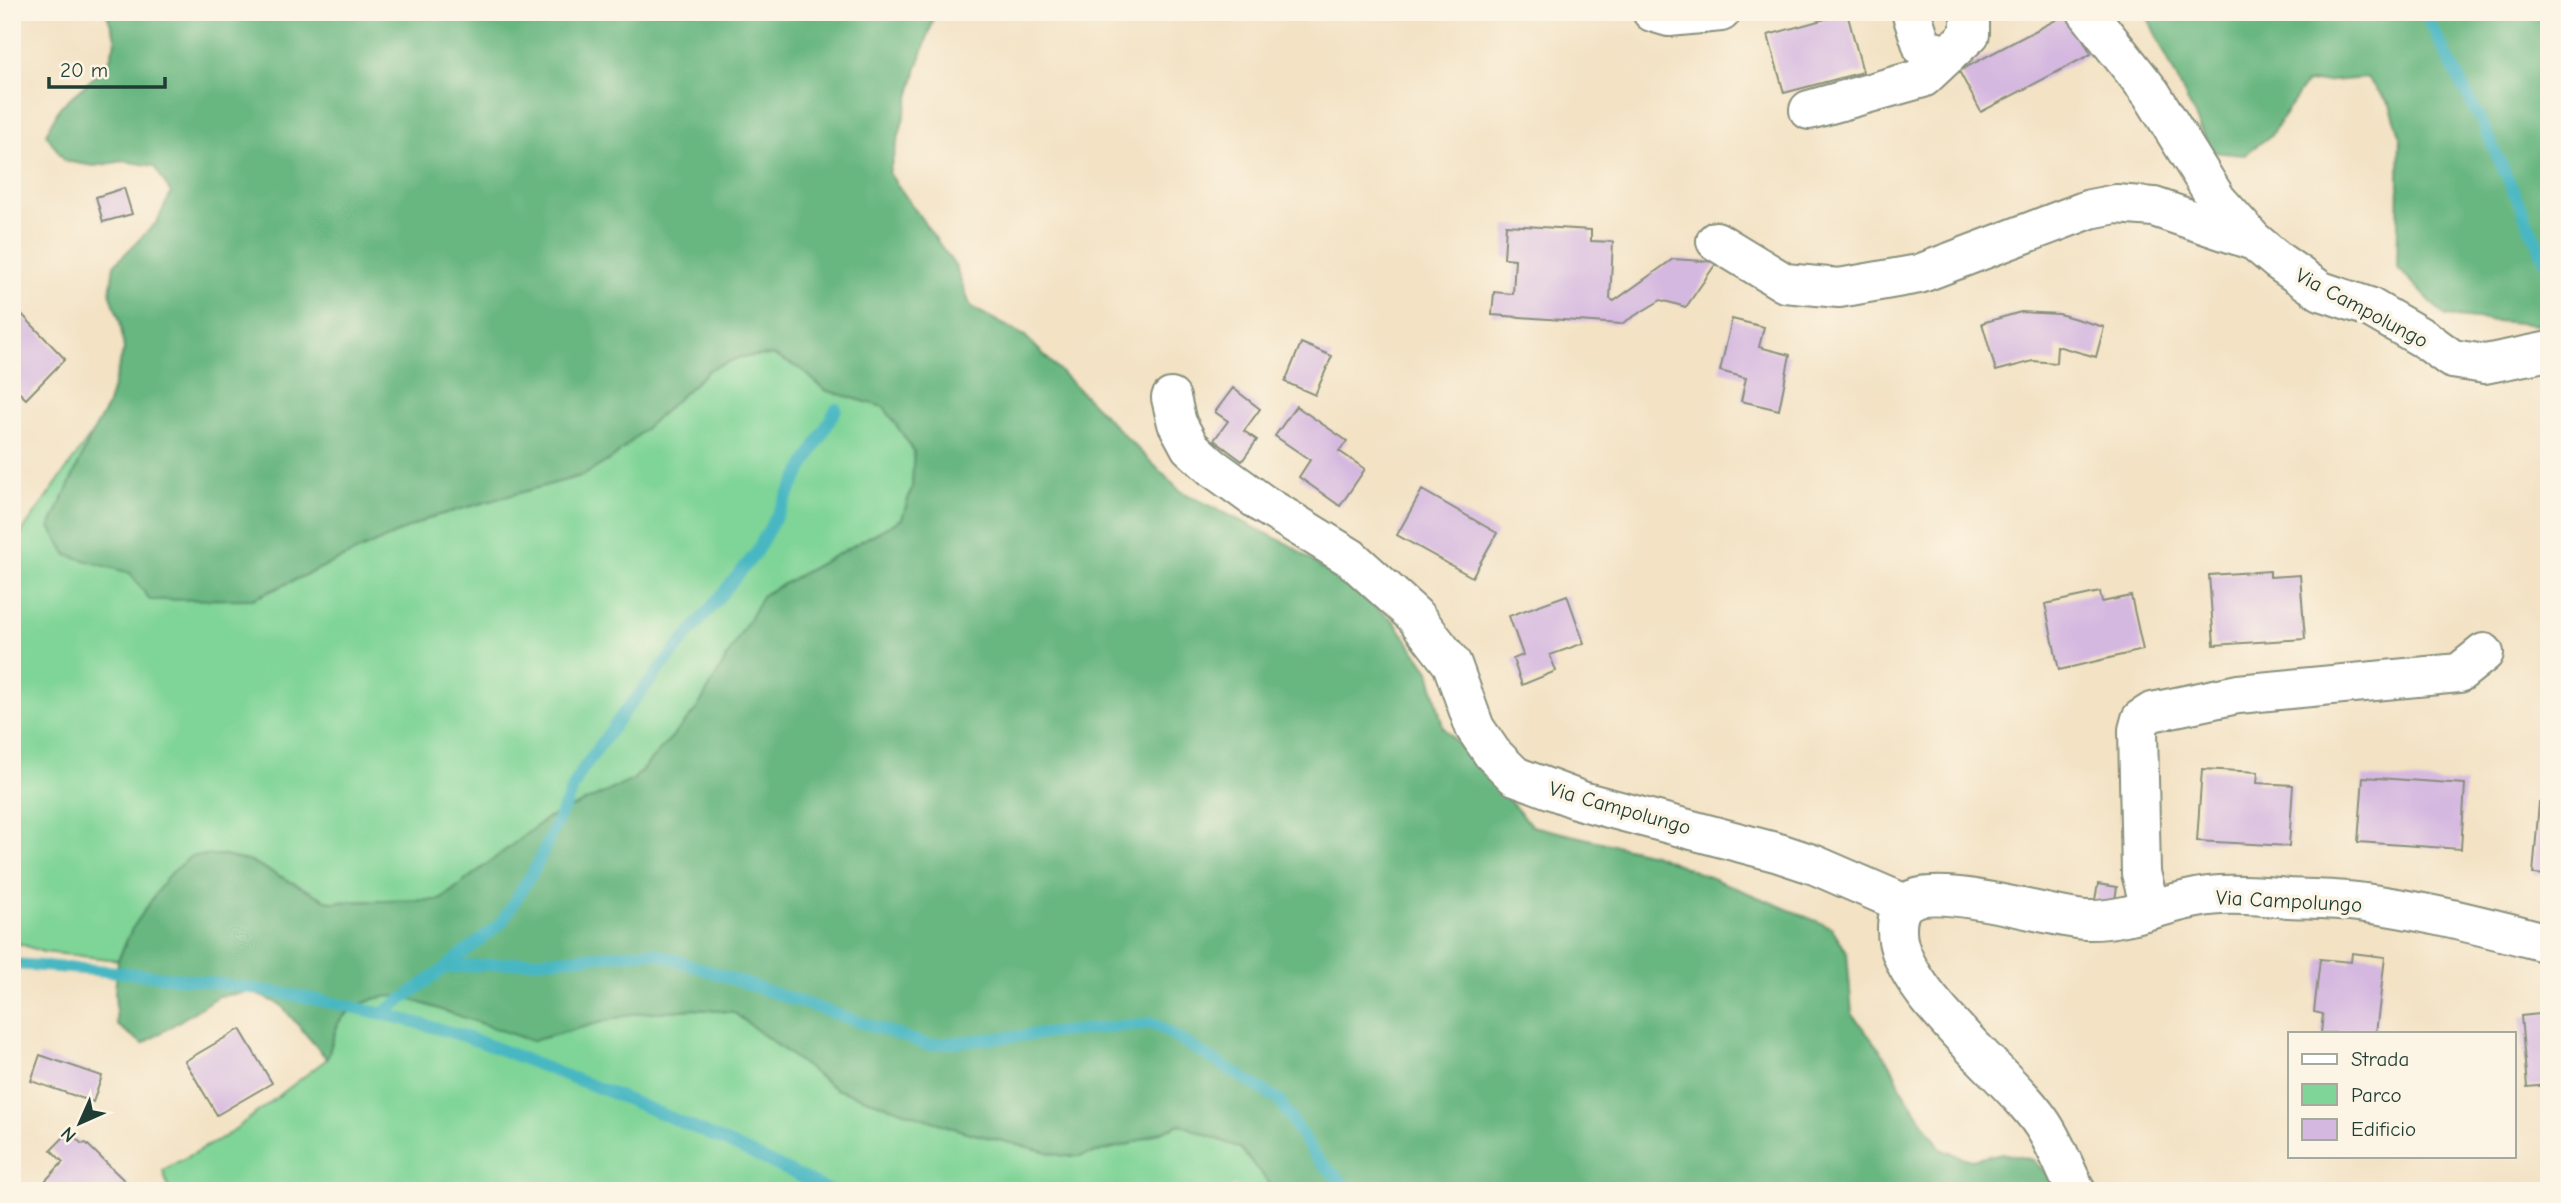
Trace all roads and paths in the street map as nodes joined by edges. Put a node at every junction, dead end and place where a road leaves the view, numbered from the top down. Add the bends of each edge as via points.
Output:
1 (1652, 12) edge
2 (1721, 12) edge
3 (1911, 12) edge
4 (1970, 12) edge
5 (2087, 12) edge
6 (1948, 55) junction
7 (1809, 110) dead end
8 (2253, 240) junction
9 (1716, 241) dead end
10 (2549, 351) edge
11 (1171, 398) dead end
12 (2484, 653) dead end
13 (1905, 904) junction
14 (2150, 908) junction
15 (2549, 943) edge
16 (2076, 1191) edge

1 - 2 street via 1669,17
3 - 6 street via 1923,48
4 - 6 street via 1970,34
5 - 8 street, Via Campolungo via 2151,93 2217,200
6 - 7 street via 1923,78
8 - 9 street via 2154,207 2116,204 2090,209 1919,274 1839,288 1785,283
8 - 10 street, Via Campolungo via 2321,291 2369,307 2452,359 2485,364
11 - 13 street, Via Campolungo via 1177,424 1190,447 1212,467 1351,558 1414,615 1452,664 1475,728 1516,776 1582,802 1779,853
12 - 14 street via 2459,673 2238,694 2152,712 2141,719 2141,873
13 - 14 street, Via Campolungo via 1947,897 2088,920 2116,919
13 - 16 street via 1899,914 1898,940 1916,980 2043,1124
14 - 15 street, Via Campolungo via 2220,895 2358,902 2454,919

